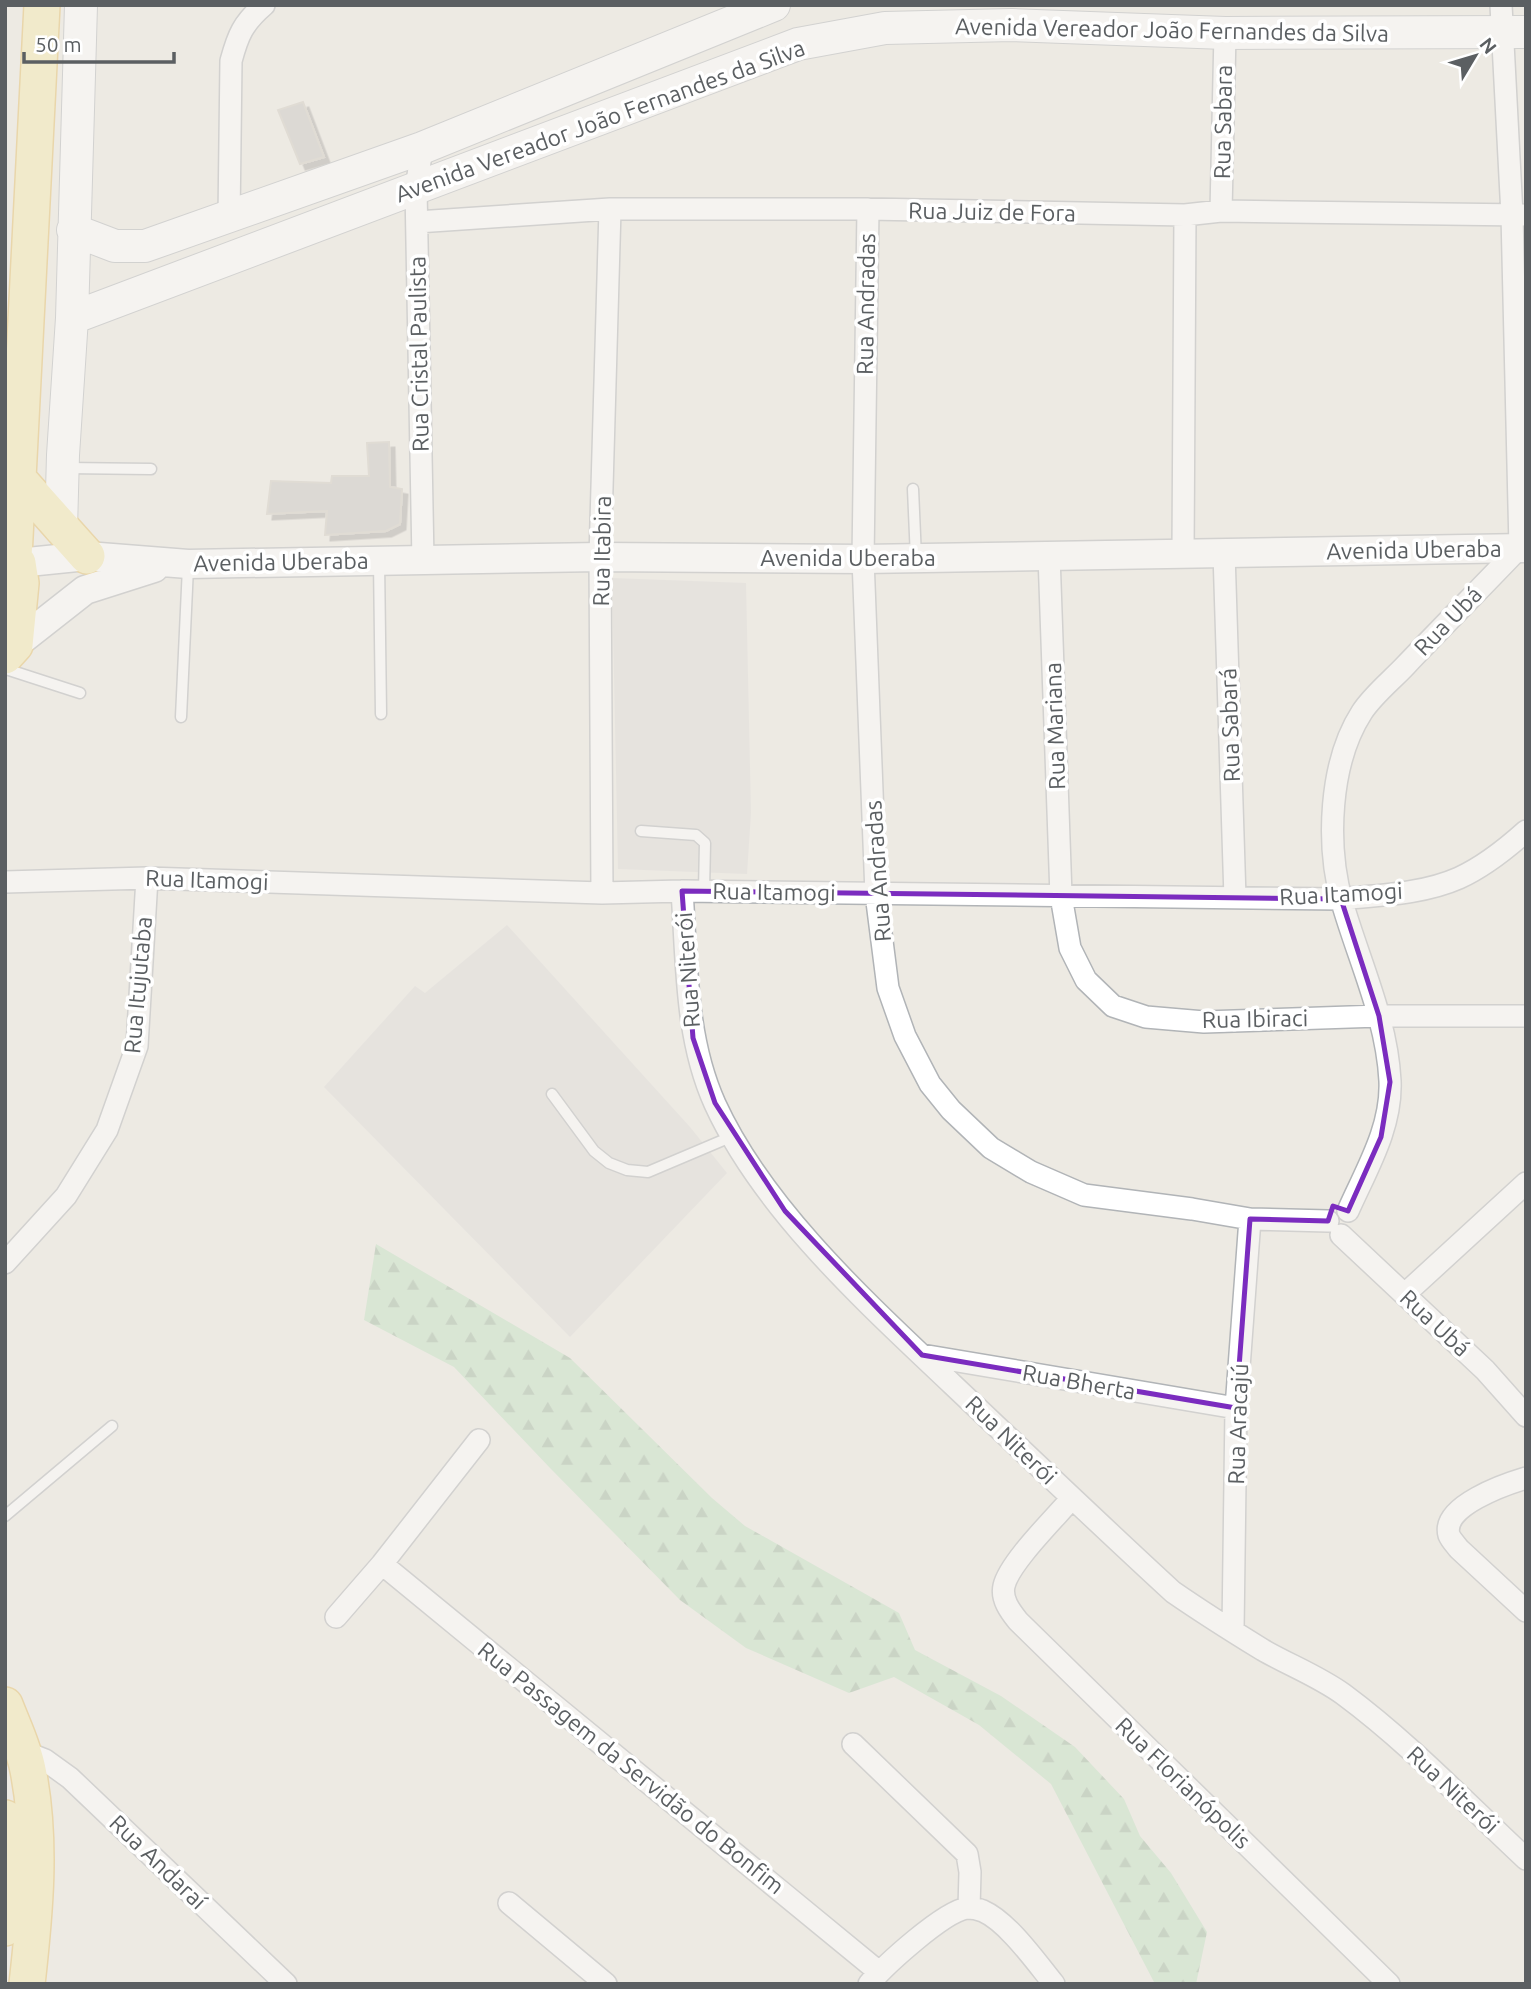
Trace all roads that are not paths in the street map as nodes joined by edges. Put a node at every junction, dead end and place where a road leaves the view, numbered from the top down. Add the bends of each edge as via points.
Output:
1 (42, 5) edge
2 (81, 5) edge
3 (264, 5) edge
4 (774, 5) edge
5 (1031, 15) edge
6 (1319, 19) edge
7 (1510, 23) edge
8 (1225, 33) junction
9 (422, 148) junction
10 (416, 189) junction
11 (610, 209) junction
12 (868, 209) junction
13 (1220, 211) junction
14 (1185, 215) junction
15 (1519, 215) edge
16 (229, 218) junction
17 (417, 222) junction
18 (73, 230) junction
19 (72, 318) junction
20 (1522, 380) edge
21 (62, 468) junction
22 (152, 469) dead end
23 (20, 481) junction
24 (913, 489) dead end
25 (61, 529) junction
26 (1523, 547) edge
27 (1224, 553) junction
28 (1183, 554) junction
29 (1049, 555) junction
30 (12, 556) edge
31 (87, 556) junction
32 (600, 557) junction
33 (916, 558) junction
34 (863, 559) junction
35 (379, 561) junction
36 (423, 561) junction
37 (179, 564) junction
38 (9, 661) edge
39 (80, 693) dead end
40 (381, 714) dead end
41 (181, 717) dead end
42 (641, 831) dead end
43 (1526, 831) edge
44 (148, 878) junction
45 (5, 882) edge
46 (682, 891) junction
47 (704, 891) junction
48 (602, 893) junction
49 (876, 894) junction
50 (1061, 896) junction
51 (1235, 898) junction
52 (1341, 899) junction
53 (1380, 1016) junction
54 (1526, 1016) edge
55 (552, 1094) dead end
56 (733, 1136) junction
57 (1526, 1183) edge
58 (1250, 1219) junction
59 (1334, 1228) junction
60 (5, 1263) edge
61 (1405, 1294) junction
62 (922, 1355) junction
63 (1236, 1408) junction
64 (1524, 1408) edge
65 (112, 1426) dead end
66 (479, 1440) dead end
67 (1526, 1478) edge
68 (1072, 1498) junction
69 (5, 1516) edge
70 (383, 1564) junction
71 (1526, 1611) edge
72 (336, 1617) dead end
73 (1233, 1630) junction
74 (5, 1704) edge
75 (853, 1744) dead end
76 (22, 1751) junction
77 (5, 1818) edge
78 (1526, 1859) edge
79 (509, 1903) dead end
80 (964, 1909) junction
81 (5, 1928) edge
82 (874, 1978) edge
83 (27, 1984) edge
84 (286, 1984) edge
85 (606, 1984) edge
86 (1054, 1984) edge
87 (1389, 1984) edge

1 - 23 main road
2 - 18 main road
3 - 16 street via 247,19 232,61
4 - 9 main road, Avenida Vereador João Fernandes da Silva
5 - 8 main road, Avenida Vereador João Fernandes da Silva
5 - 10 main road, Avenida Vereador João Fernandes da Silva via 886,28 798,44
6 - 7 main road, Avenida Vereador João Fernandes da Silva
6 - 8 main road, Avenida Vereador João Fernandes da Silva
7 - 15 street
8 - 13 street, Rua Sabara
9 - 10 street, Rua Cristal Paulista
9 - 16 main road, Avenida Vereador João Fernandes da Silva
10 - 17 street, Rua Cristal Paulista
10 - 19 main road, Avenida Vereador João Fernandes da Silva
11 - 12 street, Rua Juiz de Fora
11 - 17 street, Rua Juiz de Fora
11 - 32 street, Rua Itabira
12 - 14 street, Rua Juiz de Fora
12 - 34 street, Rua Andradas
13 - 14 street, Rua Juiz de Fora
13 - 15 street, Rua Juiz de Fora
14 - 28 street
15 - 20 street
16 - 18 main road, Avenida Vereador João Fernandes da Silva via 145,246 115,246
17 - 36 street, Rua Cristal Paulista
18 - 19 main road
19 - 21 main road
20 - 26 street
21 - 22 lane
21 - 25 main road
23 - 25 main road
23 - 30 main road
24 - 33 lane
25 - 31 main road
26 - 27 street, Avenida Uberaba
26 - 52 street, Rua Ubá via 1362,711 1343,755 1333,795
27 - 28 street, Avenida Uberaba
27 - 51 street, Rua Sabará
28 - 29 street, Avenida Uberaba
29 - 33 street, Avenida Uberaba
29 - 50 street, Rua Mariana
30 - 31 street, Avenida Uberaba
30 - 38 main road via 21,583
31 - 37 street, Avenida Uberaba
32 - 34 street, Avenida Uberaba
32 - 36 street, Avenida Uberaba
32 - 48 street, Rua Itabira
33 - 34 street, Avenida Uberaba
34 - 49 street, Rua Andradas
35 - 36 street, Avenida Uberaba
35 - 37 street, Avenida Uberaba
35 - 40 lane
37 - 38 street, Avenida Uberaba via 85,590
37 - 41 lane
38 - 39 lane
42 - 47 lane via 696,835 705,843
43 - 52 street, Rua Itamogi via 1459,878 1410,891
44 - 45 street, Rua Itamogi
44 - 48 street, Rua Itamogi
44 - 60 street, Rua Itujutaba via 137,1046 107,1130 65,1196
46 - 47 street, Rua Itamogi
46 - 48 street, Rua Itamogi
46 - 56 street, Rua Niterói via 693,1038 715,1103
47 - 49 street, Rua Itamogi
49 - 50 street, Rua Itamogi
49 - 58 street, Rua Andradas via 888,988 905,1036 930,1084 992,1148 1031,1172 1084,1195
50 - 51 street, Rua Itamogi
50 - 53 street, Rua Ibiraci via 1070,948 1086,980 1113,1006 1146,1017 1204,1022
51 - 52 street, Rua Itamogi
52 - 53 street, Rua Ubá
53 - 54 street, Rua Ibiraci
53 - 59 street, Rua Ubá via 1390,1082 1388,1115 1348,1211 1335,1210
55 - 56 lane via 594,1151 609,1164 627,1170 648,1172
56 - 62 street, Rua Niterói via 785,1211 827,1261
57 - 61 street
58 - 59 street, Rua Andradas
58 - 63 street, Rua Aracajú
59 - 61 street, Rua Ubá
61 - 64 street, Rua Ubá
62 - 63 street, Rua Bherta
62 - 68 street, Rua Niterói
63 - 73 street, Rua Aracajú
65 - 69 lane
66 - 70 street
67 - 71 street via 1470,1502 1450,1524 1450,1538
68 - 73 street, Rua Niterói via 1173,1592
68 - 87 street, Rua Florianópolis via 1010,1571 1003,1587 1009,1610
70 - 72 street
70 - 82 street, Rua Passagem da Servidão do Bonfim
73 - 78 street, Rua Niterói via 1341,1692
74 - 76 main road
75 - 80 street via 967,1854 970,1872
76 - 83 main road via 34,1809 36,1858
76 - 84 street, Rua Andaraí via 45,1760 69,1778
77 - 81 main road
79 - 85 street
80 - 82 street via 919,1938
80 - 86 street via 992,1916

